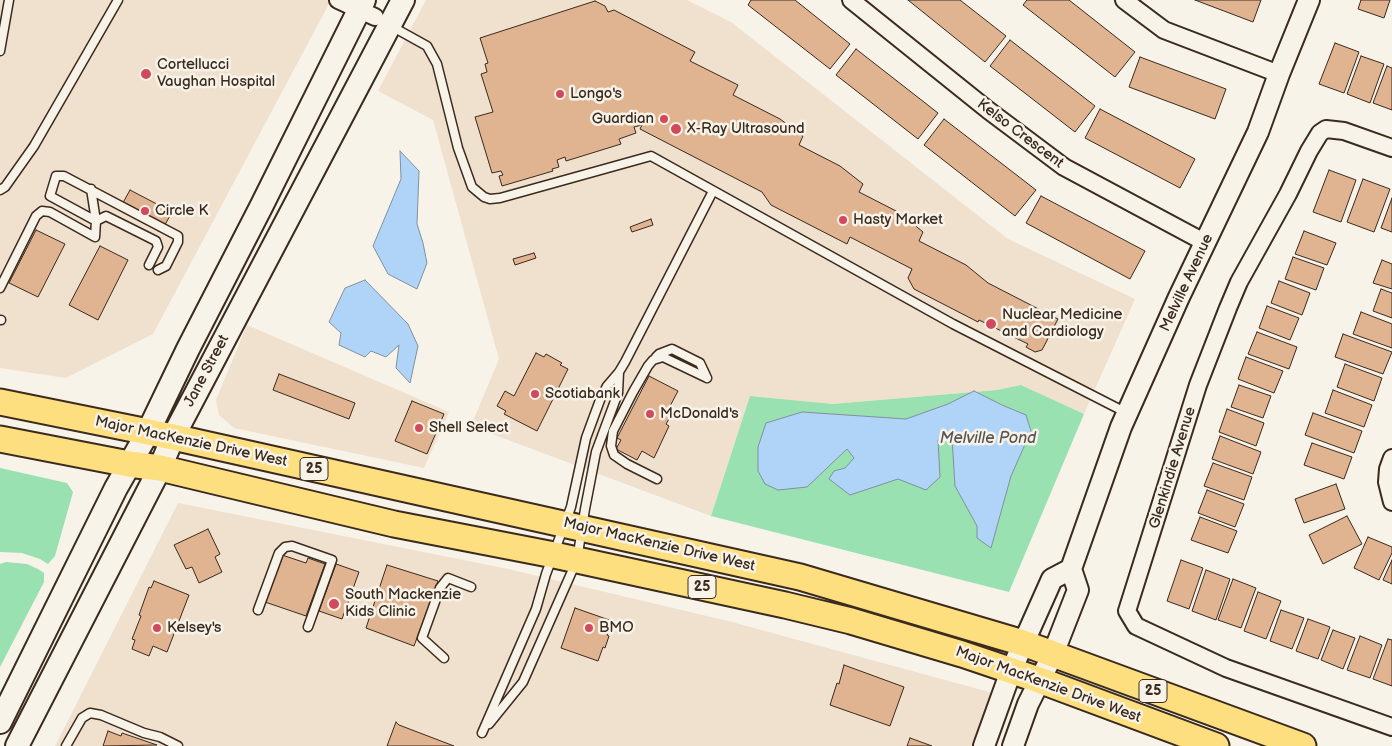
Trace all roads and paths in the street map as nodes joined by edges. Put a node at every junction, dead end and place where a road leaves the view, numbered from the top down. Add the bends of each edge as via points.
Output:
1 (9, 0) edge
2 (118, 0) edge
3 (338, 0) edge
4 (404, 0) edge
5 (851, 0) edge
6 (1124, 0) edge
7 (1309, 0) edge
8 (372, 13) edge
9 (0, 51) edge
10 (1279, 74) junction
11 (1392, 148) edge
12 (0, 190) edge
13 (91, 190) junction
14 (713, 191) junction
15 (96, 221) junction
16 (1206, 243) junction
17 (149, 265) dead end
18 (158, 270) dead end
19 (0, 288) edge
20 (619, 372) junction
21 (707, 378) dead end
22 (0, 402) edge
23 (1127, 413) junction
24 (148, 432) junction
25 (173, 437) junction
26 (0, 438) edge
27 (1392, 458) edge
28 (129, 464) junction
29 (160, 468) junction
30 (657, 478) dead end
31 (1392, 502) edge
32 (574, 526) junction
33 (565, 558) junction
34 (1071, 568) junction
35 (471, 587) dead end
36 (258, 610) dead end
37 (308, 627) dead end
38 (1023, 643) junction
39 (1052, 654) junction
40 (444, 658) dead end
41 (1011, 671) junction
42 (1039, 680) junction
43 (0, 722) edge
44 (1392, 727) edge
45 (17, 746) edge
46 (66, 746) edge
47 (178, 746) edge
48 (984, 746) edge
49 (1013, 746) edge
50 (1216, 746) edge
51 (1302, 746) edge

1 - 9 lane
2 - 12 lane via 34,146
3 - 8 street
4 - 8 main road, Jane Street
5 - 16 street, Kelso Crescent via 1064,168
6 - 10 street via 1164,30
7 - 10 street, Melville Avenue
8 - 14 lane via 427,46 437,64 458,148 472,187 484,197 500,198 651,156
8 - 24 main road, Jane Street via 262,205
8 - 25 main road, Jane Street
10 - 16 street, Melville Avenue via 1258,132
11 - 44 street, Glenkindie Avenue via 1344,131 1326,129 1309,151 1228,308 1198,385 1127,611 1136,626 1226,668
13 - 15 lane
13 - 15 lane via 64,176 56,176 50,196
13 - 18 lane via 178,236 166,266
14 - 20 lane
14 - 23 lane via 953,324
15 - 17 lane via 106,216 156,241 158,247
15 - 19 lane via 95,237 50,212 42,211 36,216
16 - 23 street, Melville Avenue
20 - 32 lane via 618,393
20 - 32 lane via 607,386 586,438 573,497
21 - 30 lane via 663,357 653,360 613,431 611,446 614,455
22 - 24 main road, Major MacKenzie Drive West / 25
23 - 34 street, Melville Avenue
24 - 25 main road, Major MacKenzie Drive West / 25
24 - 28 main road, Jane Street
25 - 29 main road, Jane Street
25 - 32 main road, Major MacKenzie Drive West / 25
26 - 28 main road, Major MacKenzie Drive West / 25
27 - 31 street via 1387,482
28 - 29 main road, Major MacKenzie Drive West / 25
28 - 43 main road, Jane Street
29 - 33 main road, Major MacKenzie Drive West / 25 via 387,523
29 - 45 main road, Jane Street
32 - 33 lane
32 - 33 lane
32 - 38 main road, Major MacKenzie Drive West / 25 via 800,577
33 - 33 lane via 546,574 536,609 482,734 523,682
33 - 41 main road, Major MacKenzie Drive West / 25 via 851,621
34 - 38 street via 1052,579
34 - 39 street via 1078,590
35 - 40 lane via 448,578 440,588 422,638
36 - 37 lane via 280,553 285,547 292,546 332,560
38 - 39 main road, Major MacKenzie Drive West / 25
38 - 41 street
39 - 42 street
39 - 51 main road, Major MacKenzie Drive West / 25
41 - 42 main road, Major MacKenzie Drive West / 25
41 - 48 street
42 - 49 street
42 - 50 main road, Major MacKenzie Drive West / 25
46 - 47 lane via 82,718 90,714 101,715

